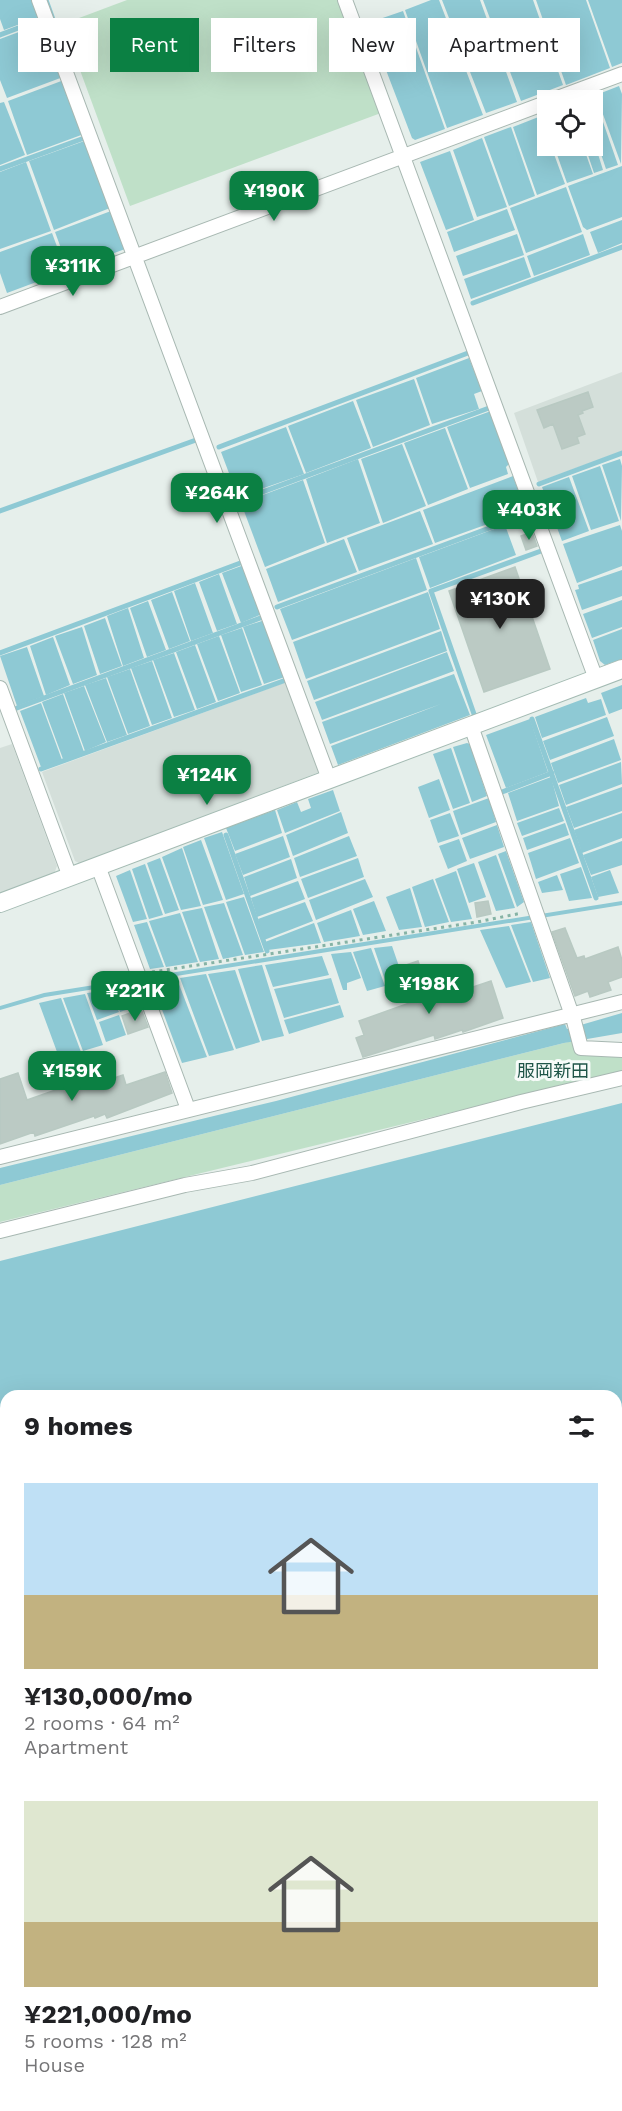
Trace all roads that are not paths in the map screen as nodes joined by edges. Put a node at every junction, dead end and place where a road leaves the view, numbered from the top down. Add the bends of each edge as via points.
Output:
1 (39, 0) edge
2 (345, 0) edge
3 (622, 74) edge
4 (579, 90) edge
5 (537, 106) edge
6 (402, 157) junction
7 (135, 257) junction
8 (0, 307) edge
9 (622, 669) edge
10 (596, 679) junction
11 (0, 688) edge
12 (471, 726) junction
13 (329, 779) junction
14 (98, 866) junction
15 (70, 877) junction
16 (0, 903) edge
17 (622, 1002) edge
18 (573, 1017) junction
19 (622, 1050) edge
20 (622, 1078) edge
21 (188, 1108) junction
22 (0, 1157) edge
23 (0, 1231) edge

1 - 7 street
2 - 6 street
3 - 4 street
5 - 6 street
6 - 7 street
6 - 10 street
7 - 8 street
7 - 13 street
9 - 10 street
10 - 12 street
11 - 15 street
12 - 13 street
12 - 18 street
13 - 14 street
14 - 15 street
14 - 21 street
15 - 16 street
17 - 18 street
18 - 19 street via 581,1048
18 - 21 street
20 - 23 street via 252,1173 185,1185
21 - 22 street

